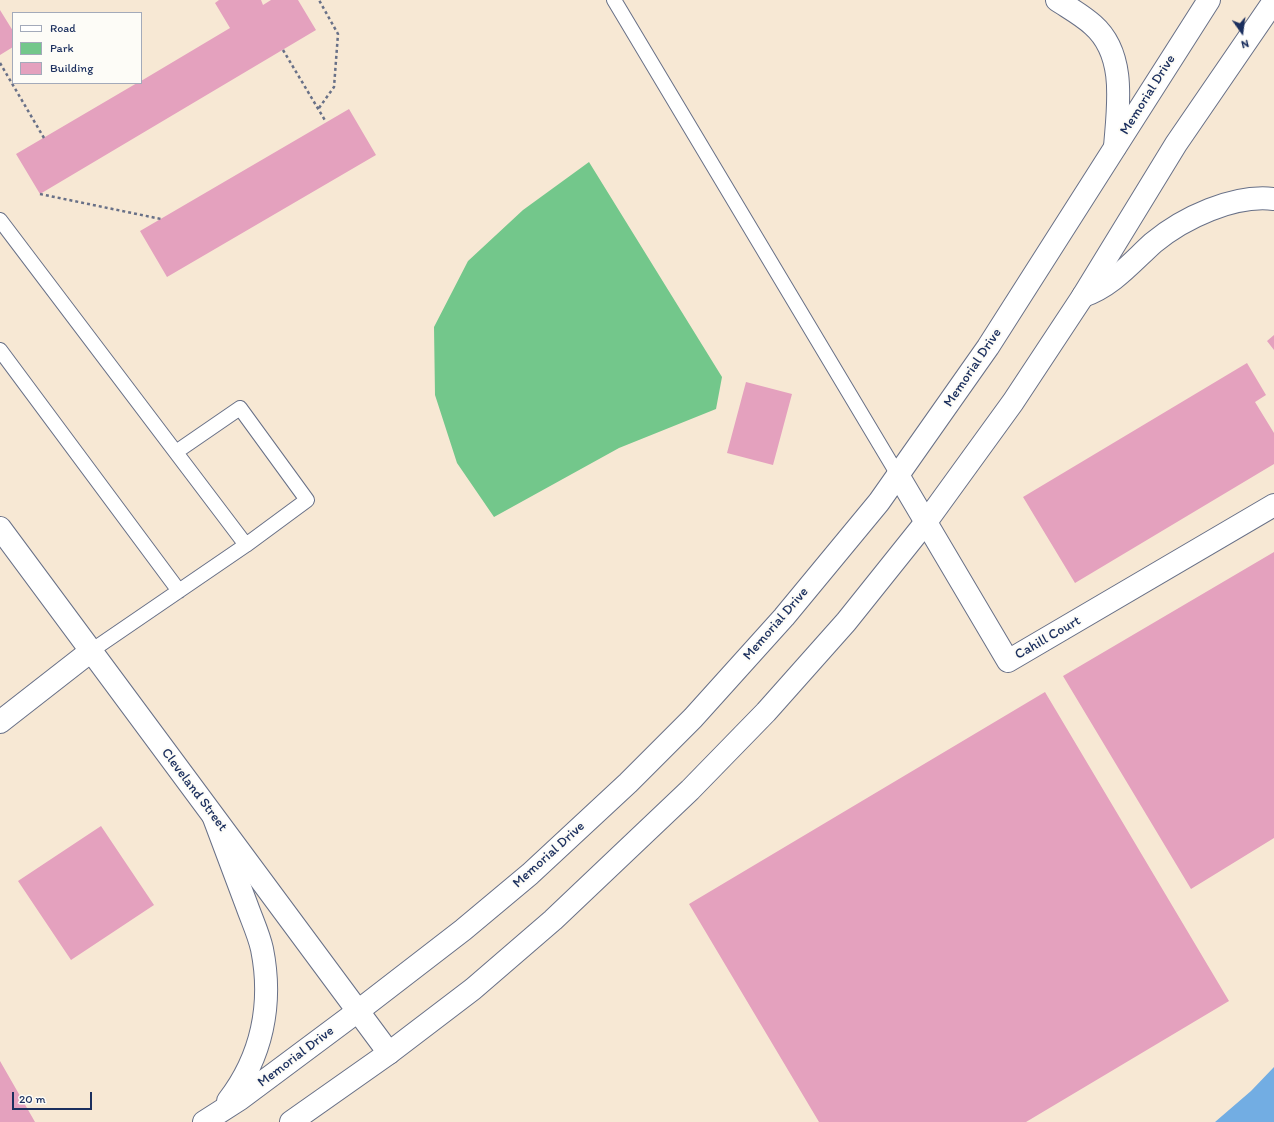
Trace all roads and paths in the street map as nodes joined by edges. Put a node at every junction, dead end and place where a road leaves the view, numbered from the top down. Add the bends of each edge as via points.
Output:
1 (319, 0) edge
2 (614, 0) edge
3 (1057, 0) edge
4 (1209, 0) edge
5 (1274, 1) edge
6 (283, 50) dead end
7 (0, 64) edge
8 (319, 108) junction
9 (326, 122) dead end
10 (44, 138) dead end
11 (1115, 147) junction
12 (40, 194) dead end
13 (1274, 200) edge
14 (161, 219) dead end
15 (0, 220) edge
16 (1083, 296) junction
17 (0, 350) edge
18 (176, 452) junction
19 (898, 475) junction
20 (1274, 505) edge
21 (926, 522) junction
22 (0, 528) edge
23 (246, 545) junction
24 (179, 591) junction
25 (91, 651) junction
26 (0, 722) edge
27 (214, 818) junction
28 (358, 1011) junction
29 (389, 1053) junction
30 (211, 1118) edge
31 (290, 1122) edge

1 - 8 path via 338,34 334,87
2 - 19 lane
3 - 11 main road via 1094,25 1108,44 1117,65 1119,102
4 - 11 main road, Memorial Drive
5 - 16 main road via 1176,144
6 - 8 path
7 - 10 path
8 - 9 path
11 - 19 main road, Memorial Drive via 988,347
12 - 14 path
13 - 16 main road via 1242,200 1207,210 1176,226 1123,272 1096,292
15 - 18 lane
16 - 21 main road via 1013,402
17 - 24 lane
18 - 23 lane
18 - 23 lane via 240,408 307,500
19 - 21 main road, Cahill Court
19 - 28 main road, Memorial Drive via 879,502 784,617 693,718 628,783 463,930
20 - 21 main road, Cahill Court via 1008,661
21 - 29 main road via 846,622 766,712 690,790 553,920 473,988
22 - 25 main road, Cleveland Street
23 - 24 lane
24 - 25 lane
25 - 26 main road
25 - 27 main road, Cleveland Street
27 - 28 main road, Cleveland Street
27 - 30 main road via 262,948 266,981 264,1025 256,1053 239,1086
28 - 29 main road, Cleveland Street
28 - 30 main road, Memorial Drive
29 - 31 main road

